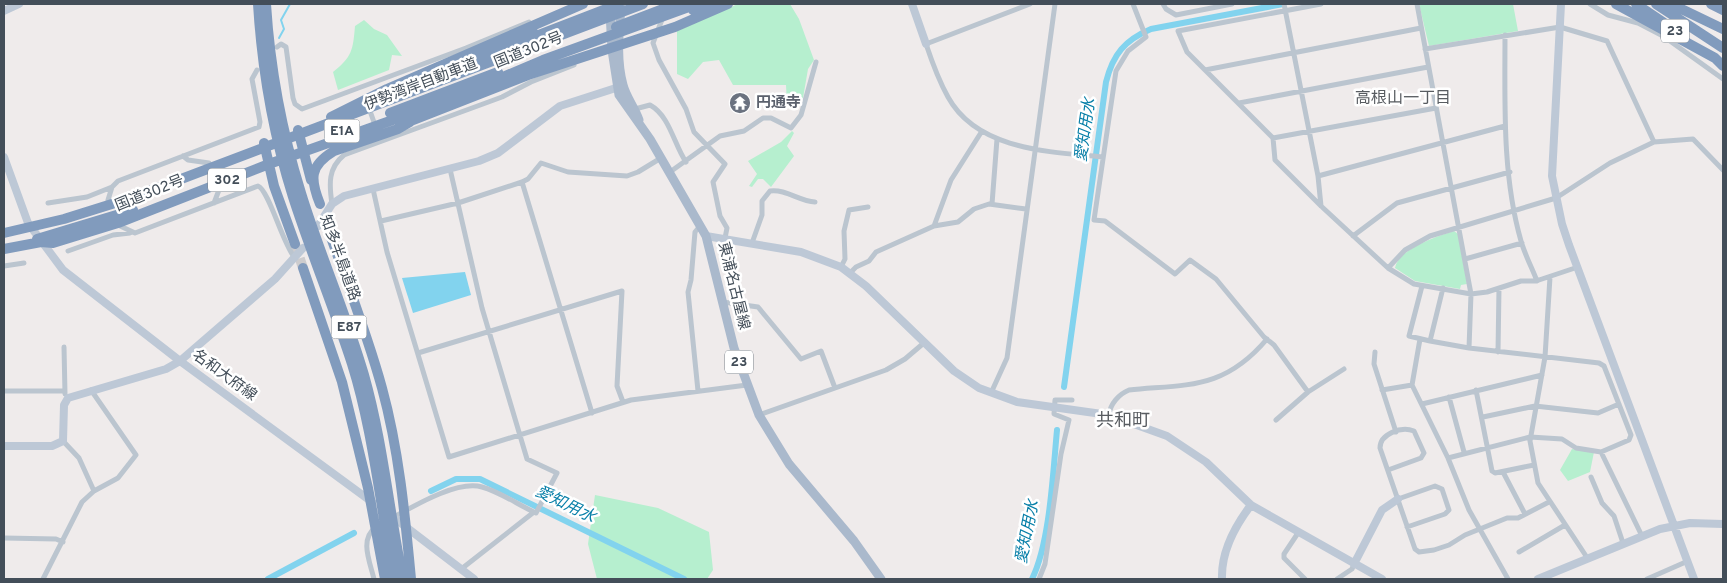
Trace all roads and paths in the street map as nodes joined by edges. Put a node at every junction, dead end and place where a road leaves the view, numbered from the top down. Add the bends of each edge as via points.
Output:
1 (19, 4) edge
2 (258, 4) edge
3 (266, 4) edge
4 (583, 4) edge
5 (614, 4) edge
6 (643, 4) edge
7 (666, 4) edge
8 (676, 4) edge
9 (697, 4) edge
10 (710, 4) edge
11 (728, 4) edge
12 (912, 4) edge
13 (1030, 4) edge
14 (1055, 4) edge
15 (1133, 4) edge
16 (1163, 4) edge
17 (1232, 4) edge
18 (1321, 4) edge
19 (1417, 4) edge
20 (1560, 4) edge
21 (1590, 4) edge
22 (1616, 4) edge
23 (1636, 4) edge
24 (1656, 4) edge
25 (1671, 4) edge
26 (1684, 4) edge
27 (1711, 4) edge
28 (1285, 8) edge
29 (1723, 10) edge
30 (4, 11) edge
31 (663, 18) junction
32 (529, 22) dead end
33 (1723, 24) edge
34 (1560, 27) junction
35 (1421, 28) junction
36 (1723, 29) edge
37 (615, 34) junction
38 (1506, 35) junction
39 (926, 44) junction
40 (277, 47) dead end
41 (1723, 48) edge
42 (1425, 49) junction
43 (612, 50) junction
44 (1294, 53) junction
45 (816, 62) dead end
46 (1720, 62) edge
47 (1428, 67) junction
48 (257, 70) dead end
49 (1205, 70) junction
50 (1723, 79) edge
51 (361, 87) junction
52 (620, 87) junction
53 (1302, 91) junction
54 (440, 94) junction
55 (381, 103) junction
56 (1239, 103) junction
57 (1436, 108) junction
58 (635, 109) junction
59 (331, 117) junction
60 (414, 120) junction
61 (384, 122) junction
62 (640, 123) junction
63 (1505, 126) junction
64 (280, 129) junction
65 (298, 130) junction
66 (982, 131) junction
67 (1309, 132) junction
68 (1273, 138) junction
69 (997, 139) junction
70 (382, 142) junction
71 (1654, 142) junction
72 (264, 143) junction
73 (1443, 143) junction
74 (708, 146) junction
75 (1035, 148) junction
76 (303, 151) junction
77 (184, 156) junction
78 (4, 157) edge
79 (661, 158) junction
80 (1103, 158) junction
81 (686, 162) junction
82 (209, 163) junction
83 (269, 164) junction
84 (450, 169) junction
85 (1723, 170) edge
86 (670, 172) junction
87 (1510, 172) junction
88 (1318, 176) junction
89 (222, 182) junction
90 (522, 182) junction
91 (112, 186) junction
92 (314, 188) junction
93 (1452, 188) junction
94 (373, 189) junction
95 (1556, 198) junction
96 (108, 200) junction
97 (815, 202) dead end
98 (214, 203) junction
99 (458, 203) junction
100 (48, 204) dead end
101 (320, 204) dead end
102 (332, 204) junction
103 (992, 204) junction
104 (1321, 206) junction
105 (868, 207) dead end
106 (1026, 209) junction
107 (1515, 211) junction
108 (381, 221) junction
109 (28, 223) junction
110 (116, 224) junction
111 (4, 226) edge
112 (323, 226) joint
113 (700, 226) junction
114 (934, 226) junction
115 (1459, 227) junction
116 (4, 233) edge
117 (131, 233) junction
118 (706, 236) junction
119 (1353, 236) junction
120 (725, 238) junction
121 (41, 242) junction
122 (752, 243) junction
123 (1522, 243) junction
124 (299, 246) joint
125 (4, 248) edge
126 (68, 251) dead end
127 (295, 258) junction
128 (1465, 259) junction
129 (24, 263) dead end
130 (4, 266) edge
131 (841, 267) junction
132 (1578, 267) junction
133 (303, 268) tunnel mouth
134 (1388, 268) junction
135 (850, 273) junction
136 (1550, 277) junction
137 (1537, 281) junction
138 (1422, 286) junction
139 (1443, 288) junction
140 (1498, 288) junction
141 (1472, 294) junction
142 (723, 302) junction
143 (560, 309) junction
144 (490, 331) junction
145 (1267, 339) junction
146 (1420, 339) junction
147 (1430, 341) junction
148 (925, 342) junction
149 (64, 347) dead end
150 (1469, 348) junction
151 (1375, 352) dead end
152 (1498, 352) junction
153 (418, 353) junction
154 (1545, 358) junction
155 (180, 361) junction
156 (1344, 369) dead end
157 (1542, 375) junction
158 (747, 385) junction
159 (1412, 385) junction
160 (834, 388) junction
161 (91, 390) junction
162 (1382, 390) junction
163 (1476, 390) junction
164 (4, 391) edge
165 (698, 391) junction
166 (1308, 392) junction
167 (991, 394) junction
168 (65, 395) junction
169 (1449, 397) junction
170 (1072, 400) dead end
171 (623, 402) junction
172 (1422, 404) junction
173 (1619, 404) junction
174 (1535, 406) junction
175 (1053, 408) junction
176 (592, 412) junction
177 (759, 415) junction
178 (1109, 415) junction
179 (1483, 417) junction
180 (1276, 420) dead end
181 (1396, 432) junction
182 (520, 434) junction
183 (1530, 437) junction
184 (63, 441) junction
185 (4, 446) edge
186 (1487, 446) junction
187 (1464, 452) junction
188 (1601, 452) junction
189 (1448, 458) junction
190 (1534, 465) junction
191 (1388, 470) junction
192 (1502, 472) junction
193 (1591, 478) dead end
194 (94, 492) junction
195 (1398, 499) junction
196 (1549, 502) junction
197 (1251, 505) junction
198 (537, 512) dead end
199 (1525, 514) junction
200 (394, 517) junction
201 (1723, 524) edge
202 (1565, 525) junction
203 (1675, 525) junction
204 (1407, 527) junction
205 (1479, 529) junction
206 (1298, 533) junction
207 (386, 535) junction
208 (1642, 536) junction
209 (4, 538) edge
210 (63, 542) junction
211 (1623, 543) junction
212 (1519, 552) dead end
213 (1588, 559) junction
214 (1688, 562) junction
215 (1354, 564) junction
216 (460, 570) junction
217 (1555, 576) edge
218 (43, 579) edge
219 (374, 579) edge
220 (386, 579) edge
221 (394, 579) edge
222 (403, 579) edge
223 (411, 579) edge
224 (474, 579) edge
225 (880, 579) edge
226 (1039, 579) edge
227 (1222, 579) edge
228 (1305, 579) edge
229 (1337, 579) edge
230 (1382, 579) edge
231 (1508, 579) edge
232 (1538, 579) edge
233 (1647, 579) edge
234 (1694, 579) edge

1 - 30 street
2 - 64 highway, 知多半島道路 / E87 via 264,69
3 - 64 highway, 知多半島道路 / E87
4 - 59 highway
5 - 37 main road, 東浦名古屋線 / 23
5 - 55 highway via 548,28
5 - 59 highway, 国道302号 / 302
6 - 55 highway, 伊勢湾岸自動車道 / E1A
7 - 31 street
8 - 54 highway, 伊勢湾岸自動車道 / E1A
9 - 31 highway, 国道302号 / 302
10 - 54 highway
11 - 60 highway via 676,27 528,75
12 - 39 street
13 - 39 street
14 - 75 street
15 - 80 street via 1146,37 1128,51 1118,65
16 - 17 street via 1176,15
18 - 28 street
19 - 35 street
20 - 34 street
21 - 50 street via 1608,15 1638,23 1663,36
22 - 46 highway
23 - 46 highway, 23
24 - 41 highway, 23
25 - 36 highway
26 - 33 highway
27 - 29 highway
28 - 44 street
28 - 49 street via 1178,31 1187,52
31 - 37 highway, 国道302号 / 302
31 - 74 street via 653,43 686,108 694,132
32 - 51 street
34 - 38 street
34 - 71 street via 1607,41
34 - 95 street via 1552,176
35 - 42 street
35 - 44 street
37 - 43 main road, 東浦名古屋線 / 23
37 - 52 main road, 東浦名古屋線 / 23
37 - 61 highway, 国道302号 / 302 via 449,100
38 - 42 street
38 - 63 street
39 - 66 street via 948,98
40 - 51 street via 280,44 286,47 292,98 302,109
42 - 47 street
43 - 52 main road, 東浦名古屋線 / 23
43 - 70 street via 502,97
44 - 49 street
44 - 53 street
45 - 74 street via 801,115 792,128 767,116 744,131 720,136
47 - 53 street
47 - 57 street
48 - 77 street via 252,79 259,127
49 - 56 street
51 - 70 street
52 - 58 main road, 東浦名古屋線 / 23
52 - 62 main road, 東浦名古屋線 / 23 via 626,108
52 - 84 street via 560,106 498,153
53 - 56 street
53 - 67 street
54 - 125 highway, 伊勢湾岸自動車道 / E1A via 136,209
55 - 116 highway, 伊勢湾岸自動車道 / E1A via 98,209
56 - 68 street
57 - 67 street
57 - 73 street
58 - 62 main road, 東浦名古屋線 / 23
58 - 81 street via 654,107 669,126
59 - 65 highway, 国道302号 / 302
60 - 61 highway
60 - 92 highway via 324,157 316,166
61 - 76 highway, 国道302号 / 302
62 - 79 main road, 東浦名古屋線 / 23
63 - 73 street
63 - 87 street
64 - 207 highway, 知多半島道路 / E87 via 301,221 352,365 385,496
65 - 72 highway, 国道302号 / 302
65 - 76 highway
66 - 69 street
66 - 114 street via 951,180
67 - 68 street
67 - 88 street
68 - 104 street via 1275,160
69 - 75 street
69 - 103 street
70 - 102 street via 351,151 337,161 330,174
71 - 85 street via 1693,139
71 - 95 street via 1610,163
72 - 82 highway, 国道302号 / 302
72 - 83 highway
73 - 88 street
73 - 93 street
74 - 81 street
74 - 120 street via 725,164 713,182 720,216 727,228
75 - 80 street
75 - 106 street
76 - 83 highway, 国道302号 / 302
76 - 92 highway
77 - 82 street via 188,160
77 - 91 street
78 - 109 street, 名和大府線
79 - 86 main road, 東浦名古屋線 / 23
79 - 90 street via 627,176 568,172 541,163
80 - 145 street via 1094,220 1105,221 1175,274 1190,260 1216,279
81 - 86 street
82 - 96 highway, 国道302号 / 302
83 - 89 highway, 国道302号 / 302
83 - 124 highway via 274,186
84 - 94 street
84 - 99 street
86 - 113 main road, 東浦名古屋線 / 23
87 - 93 street
87 - 107 street
88 - 104 street
89 - 98 street
89 - 110 highway, 国道302号 / 302
90 - 99 street
90 - 143 street
91 - 96 street
91 - 100 street via 87,197
92 - 101 highway
93 - 115 street
93 - 119 street via 1397,203
94 - 102 street via 344,196
94 - 108 street
95 - 107 street
95 - 132 street
96 - 109 highway, 国道302号 / 302
97 - 122 street via 770,191 762,201 762,216
98 - 117 street
98 - 127 street via 261,186
99 - 108 street
99 - 144 street
102 - 112 street
103 - 106 street
103 - 114 street via 974,209 958,222
104 - 119 street
105 - 131 street via 849,210 844,231 845,259
106 - 167 street via 1007,358
107 - 115 street
107 - 123 street
108 - 153 street via 387,252
109 - 111 highway, 国道302号 / 302
109 - 121 street, 名和大府線
110 - 117 street
110 - 121 highway, 国道302号 / 302 via 53,243
112 - 223 highway via 382,388 402,492
113 - 118 main road, 東浦名古屋線 / 23
113 - 165 street via 695,232 692,280 688,292
114 - 135 street via 876,252 869,261
115 - 128 street
115 - 134 street via 1414,243
117 - 126 street via 113,235
118 - 120 street
118 - 142 main road, 東浦名古屋線 / 23
119 - 134 street
120 - 122 street
121 - 125 highway, 国道302号 / 302
121 - 155 street, 名和大府線 via 62,270
122 - 131 street via 810,255
123 - 128 street
123 - 137 street
124 - 127 street
127 - 155 street
128 - 141 street
129 - 130 street
131 - 135 street
132 - 136 street
132 - 203 street
133 - 207 highway via 342,382 368,488
134 - 138 street
135 - 148 street
136 - 137 street
136 - 154 street
137 - 140 street via 1522,281
138 - 139 street
138 - 146 street via 1409,334
139 - 141 street
139 - 147 street
140 - 141 street
140 - 152 street
141 - 150 street
142 - 158 main road, 東浦名古屋線 / 23
142 - 160 street via 758,307 801,359 822,351
143 - 144 street
143 - 171 street via 622,291 617,386
143 - 176 street
144 - 153 street
144 - 182 street
145 - 166 street
145 - 178 street via 1237,366 1213,380 1196,385 1122,393 1109,409
146 - 147 street
146 - 159 street
147 - 150 street
148 - 160 street via 896,366
148 - 167 street via 954,371
149 - 168 street
150 - 152 street
151 - 162 street via 1374,364
152 - 154 street
153 - 182 street via 449,457
154 - 157 street
154 - 173 street via 1604,366
155 - 161 street via 166,369
155 - 200 street, 名和大府線
156 - 166 street
157 - 163 street
157 - 174 street
158 - 165 street
158 - 177 main road, 東浦名古屋線 / 23
159 - 162 street
159 - 172 street
160 - 177 street
161 - 168 street
161 - 194 street via 136,455 118,478
162 - 181 street
163 - 169 street
163 - 179 street
164 - 168 street
165 - 171 street
166 - 180 street
167 - 175 street
168 - 184 street
169 - 172 street
169 - 187 street
170 - 175 street via 1055,400
171 - 176 street
172 - 189 street
173 - 174 street via 1598,413
173 - 188 street via 1631,435 1629,440
174 - 179 street
174 - 183 street
175 - 178 street
175 - 226 street via 1054,414 1069,420 1045,564
176 - 182 street
177 - 225 main road, 東浦名古屋線 / 23 via 789,464 854,541
178 - 197 street via 1148,427 1183,445
179 - 186 street
181 - 191 street via 1380,441
181 - 191 street via 1407,428 1414,430 1424,452 1421,458
182 - 198 street via 527,459 557,473
183 - 186 street
183 - 188 street via 1562,439 1576,448
183 - 190 street
184 - 185 street via 52,446
184 - 194 street via 79,458
186 - 187 street
186 - 192 street via 1492,471 1495,474
187 - 189 street
188 - 208 street
189 - 205 street
190 - 192 street
190 - 196 street via 1538,483
191 - 195 street
192 - 199 street
193 - 211 street via 1602,503 1614,516
194 - 210 street via 76,511
195 - 204 street
195 - 204 street via 1435,486 1442,489 1448,510 1445,514
195 - 215 street via 1382,510
196 - 199 street
196 - 202 street
197 - 206 street
197 - 227 street via 1228,545
199 - 205 street
200 - 216 street, 名和大府線
200 - 216 street via 426,499 467,485 488,489 534,512
200 - 219 street via 374,528 366,539
201 - 203 street
202 - 212 street
202 - 213 street
203 - 208 street
203 - 214 street
204 - 205 street via 1419,552 1449,545
205 - 231 street
206 - 215 street
206 - 228 street via 1284,558
207 - 220 highway
207 - 221 highway, 知多半島道路 / E87
207 - 222 highway, 知多半島道路 / E87
208 - 211 street
209 - 210 street via 56,539
210 - 218 street
211 - 213 street
213 - 217 street
214 - 233 street
214 - 234 street
215 - 229 street
215 - 230 street
216 - 224 street, 名和大府線
217 - 232 street

